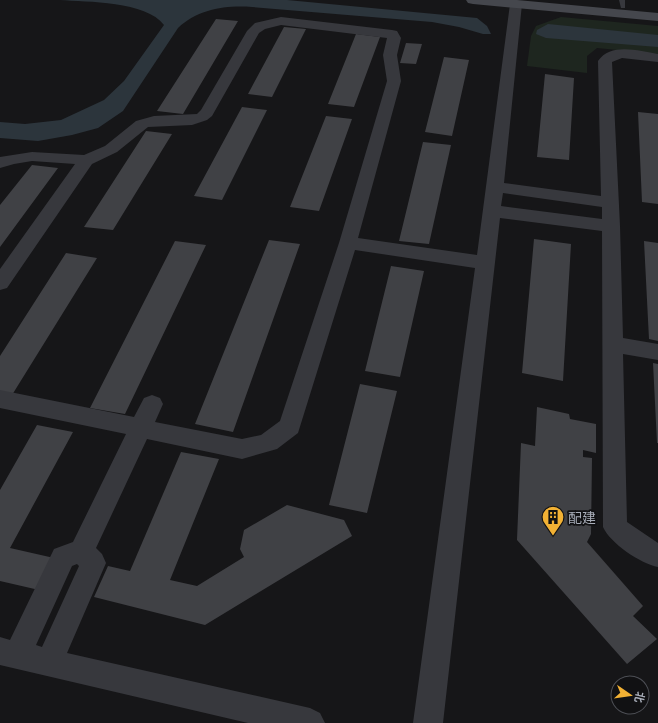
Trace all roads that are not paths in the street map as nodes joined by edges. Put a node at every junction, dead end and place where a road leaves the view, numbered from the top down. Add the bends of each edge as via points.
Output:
1 (473, 0) edge
2 (543, 0) edge
3 (622, 3) edge
4 (516, 4) junction
5 (658, 10) edge
6 (658, 17) edge
7 (658, 58) edge
8 (86, 160) junction
9 (0, 163) edge
10 (495, 187) junction
11 (610, 202) junction
12 (492, 211) junction
13 (611, 226) junction
14 (348, 243) junction
15 (486, 263) junction
16 (0, 283) edge
17 (613, 344) junction
18 (658, 352) edge
19 (0, 399) edge
20 (152, 404) dead end
21 (141, 428) junction
22 (82, 550) junction
23 (658, 555) edge
24 (9, 652) edge
25 (49, 662) junction
26 (310, 723) edge
27 (428, 723) edge

1 - 4 main road
2 - 3 main road
3 - 5 main road
4 - 6 main road
4 - 10 street
7 - 11 street via 616,53 605,61
8 - 9 street via 29,156
8 - 14 street via 111,149 142,124 202,117 207,113 254,31 260,26 282,21 332,30 400,36 389,51 394,81
8 - 16 street
10 - 11 street
10 - 12 street
11 - 13 street
12 - 13 street
12 - 15 street
13 - 17 street
14 - 15 street
14 - 21 street via 290,426 277,439 263,446 242,449
15 - 27 street
17 - 18 street
17 - 23 street via 615,527 651,554
19 - 21 street
20 - 21 street
21 - 22 street
22 - 24 street via 63,557
22 - 25 street via 93,563
24 - 25 street
25 - 26 street

